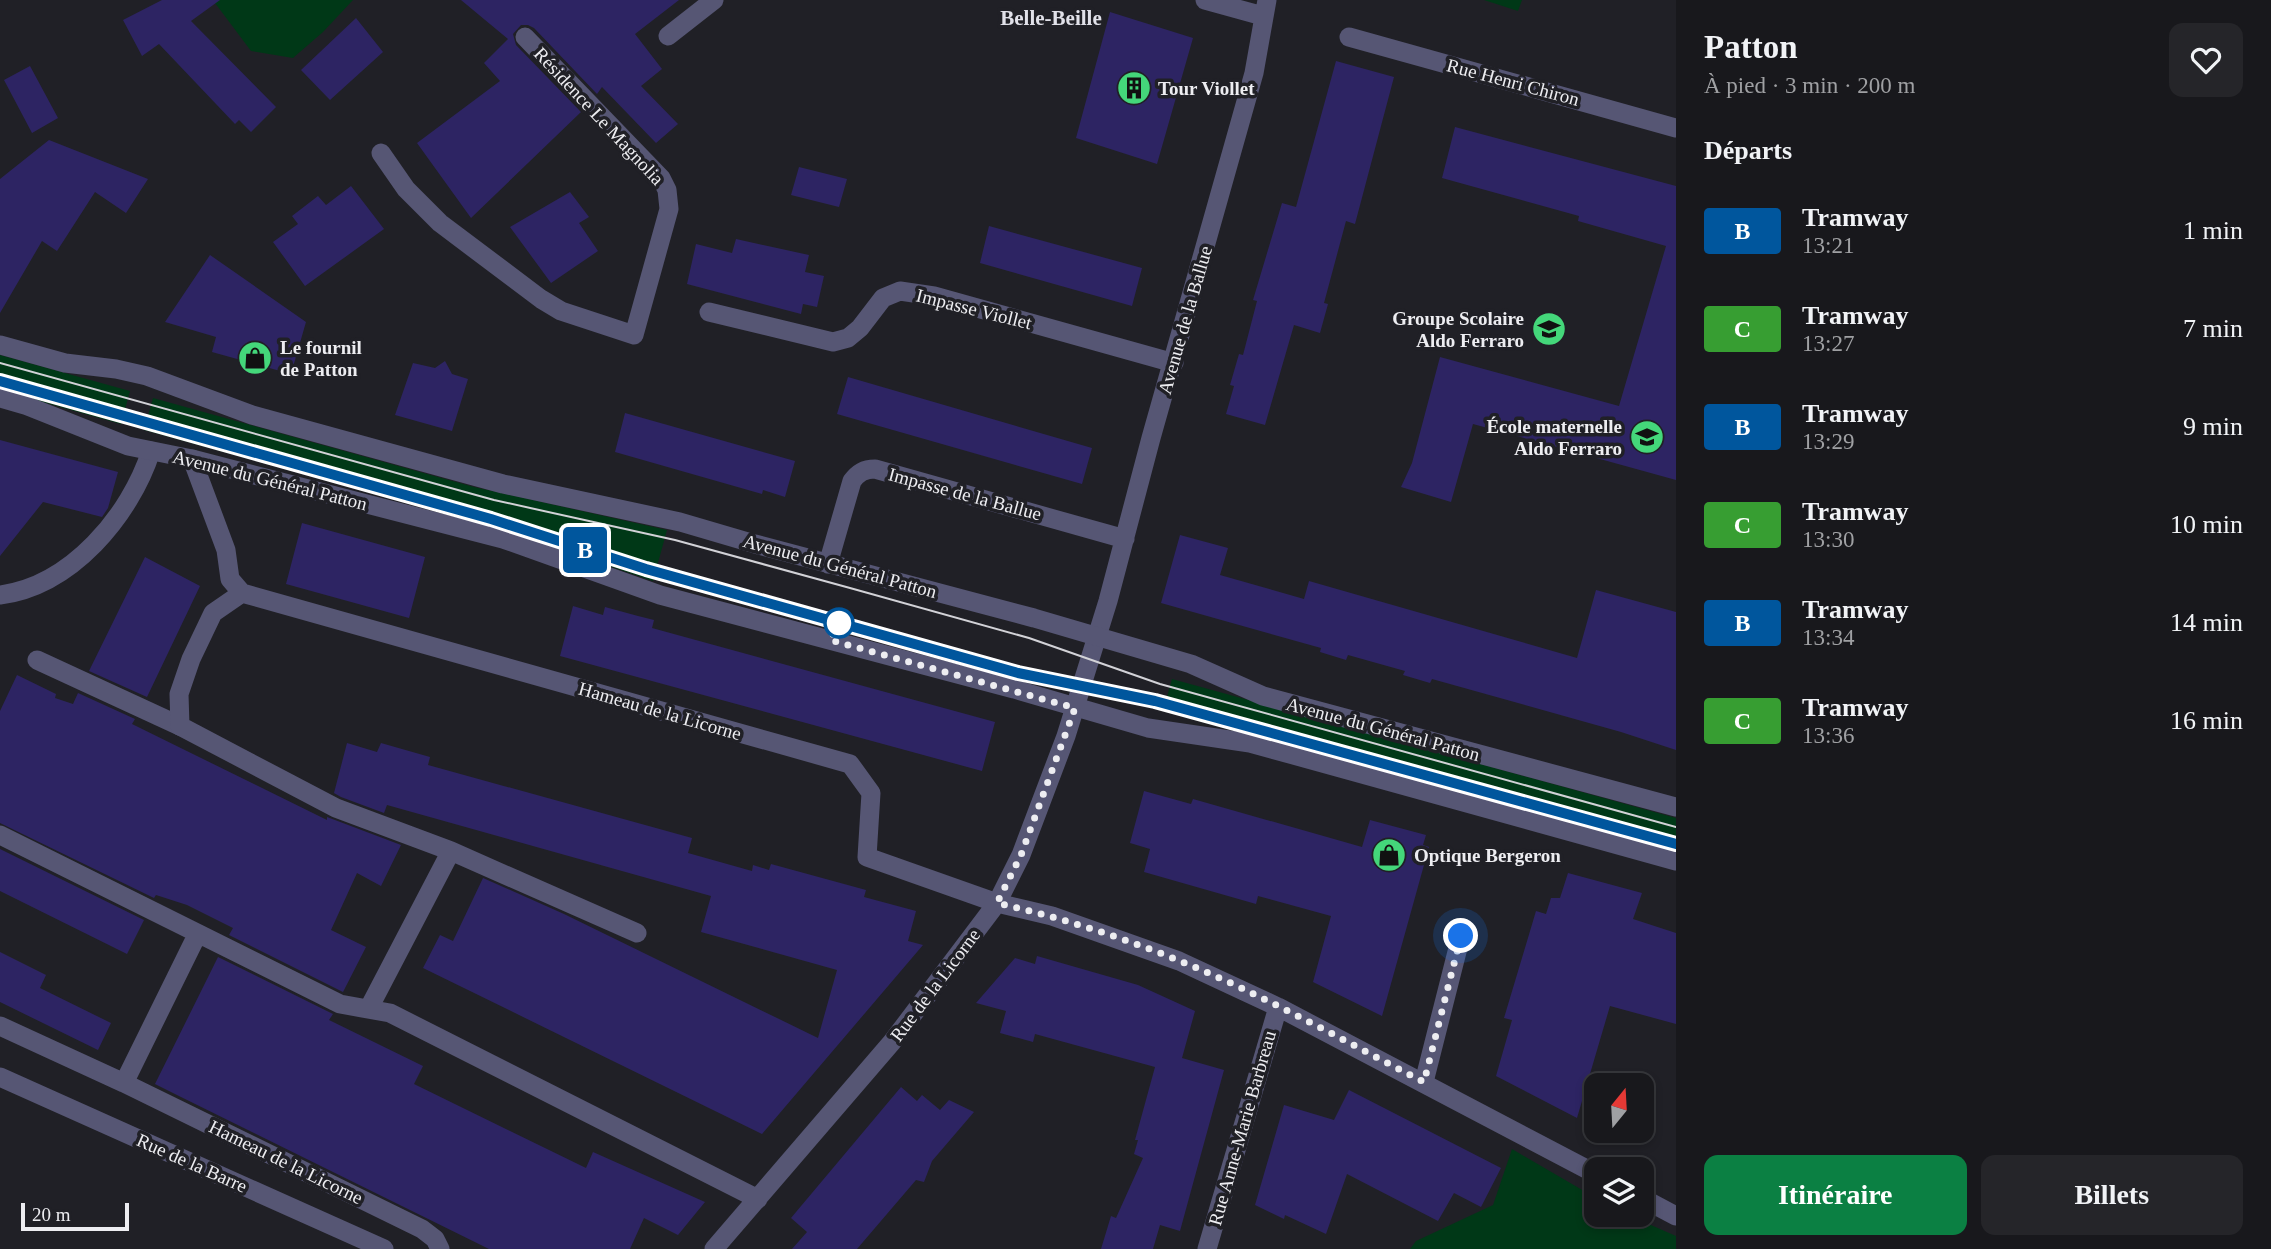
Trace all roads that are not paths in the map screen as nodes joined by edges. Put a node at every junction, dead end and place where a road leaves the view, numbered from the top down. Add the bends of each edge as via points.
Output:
1 (714, 0) edge
2 (1205, 0) edge
3 (1265, 8) edge
4 (668, 36) dead end
5 (525, 37) dead end
6 (1349, 37) dead end
7 (1676, 128) edge
8 (381, 153) dead end
9 (709, 312) dead end
10 (0, 345) edge
11 (1174, 363) junction
12 (0, 398) edge
13 (151, 451) junction
14 (192, 459) junction
15 (1125, 538) junction
16 (828, 564) junction
17 (242, 593) junction
18 (0, 595) edge
19 (1097, 638) junction
20 (37, 660) dead end
21 (1075, 708) junction
22 (180, 726) junction
23 (1676, 807) edge
24 (0, 835) edge
25 (451, 851) junction
26 (1676, 862) edge
27 (997, 903) junction
28 (637, 933) dead end
29 (197, 935) junction
30 (1461, 936) dead end
31 (1278, 1007) junction
32 (369, 1008) junction
33 (0, 1026) edge
34 (0, 1077) edge
35 (1424, 1082) junction
36 (124, 1083) junction
37 (1584, 1168) edge
38 (758, 1199) junction
39 (1654, 1204) edge
40 (1676, 1216) edge
41 (384, 1249) edge
42 (440, 1249) edge
43 (714, 1249) edge
44 (1206, 1249) edge

1 - 4 street
2 - 3 street
3 - 11 street, Avenue de la Ballue via 1254,73
5 - 8 street, Résidence Le Magnolia via 662,178 667,190 669,209 634,335 561,311 541,299 440,223 406,189
6 - 7 street, Rue Henri Chiron
9 - 11 street, Impasse Viollet via 833,341 848,338 883,298 900,291 934,296
10 - 16 street, Avenue du Général Patton via 65,363 147,376 253,415 489,480 680,522
11 - 15 street, Avenue de la Ballue
12 - 13 street, Avenue du Général Patton
13 - 14 street, Avenue du Général Patton
13 - 18 street via 132,496 79,559 44,582
14 - 17 street via 226,550 230,579
14 - 21 street, Avenue du Général Patton via 503,539 660,595
15 - 16 street, Impasse de la Ballue via 868,469 852,481
15 - 19 street, Avenue de la Ballue
16 - 19 street, Avenue du Général Patton
17 - 22 street via 213,613 191,659 179,694
17 - 27 street, Hameau de la Licorne via 850,764 871,793 867,857
19 - 21 street, Rue de la Licorne
19 - 23 street, Avenue du Général Patton via 1191,664 1263,696
20 - 22 street
21 - 26 street, Avenue du Général Patton via 1147,729 1250,743
21 - 27 street, Rue de la Licorne via 1021,855
22 - 25 street via 336,807
24 - 29 street
25 - 28 street
25 - 32 street
27 - 31 street via 1052,916 1180,961
27 - 38 street, Rue de la Licorne via 892,1042
29 - 32 street via 340,1004
29 - 36 street
30 - 35 street
31 - 35 street
31 - 44 street, Rue Anne-Marie Barbreau
32 - 38 street via 390,1013
33 - 36 street, Hameau de la Licorne
34 - 41 street, Rue de la Barre
35 - 37 street
36 - 42 street, Hameau de la Licorne via 422,1228
38 - 43 street, Rue de la Licorne
39 - 40 street

